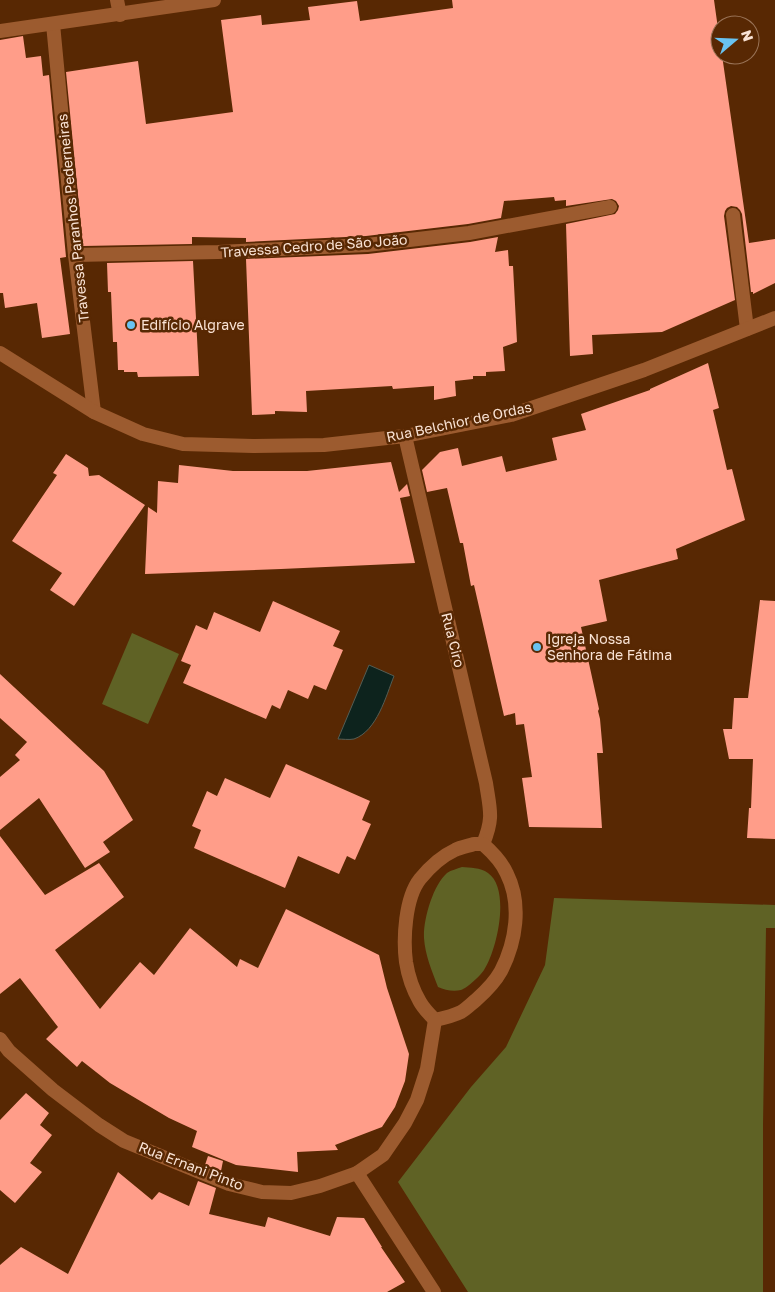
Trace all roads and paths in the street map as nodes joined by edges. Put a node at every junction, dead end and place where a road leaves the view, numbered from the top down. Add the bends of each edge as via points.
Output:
1 (117, 0) edge
2 (214, 0) edge
3 (120, 14) junction
4 (53, 24) junction
5 (0, 31) edge
6 (610, 206) dead end
7 (733, 215) dead end
8 (75, 255) junction
9 (775, 318) edge
10 (747, 329) junction
11 (0, 353) edge
12 (94, 412) junction
13 (405, 436) junction
14 (483, 844) junction
15 (435, 1020) junction
16 (0, 1039) edge
17 (357, 1173) junction
18 (434, 1292) edge

1 - 3 street
2 - 3 street
3 - 4 street
4 - 5 street
4 - 8 street, Travessa Paranhos Pederneiras
6 - 8 street, Travessa Cedro de São João via 469,233 367,245
7 - 10 street
8 - 12 street, Travessa Paranhos Pederneiras
9 - 10 street, Rua Belchior de Ordas
10 - 13 street, Rua Belchior de Ordas via 558,400 511,414
11 - 12 street, Rua Belchior de Ordas
12 - 13 street, Rua Belchior de Ordas via 143,434 183,444 324,445
13 - 14 street, Rua Ciro via 486,783 491,815
14 - 15 street via 507,873 513,892 516,913 510,950 500,972 483,994 461,1012
14 - 15 street via 455,850 439,860 419,880 408,906 406,962 416,994
15 - 17 street, Rua Ernani Pinto via 418,1100 383,1155
16 - 17 street, Rua Ernani Pinto via 53,1090 124,1141 229,1184 262,1192 291,1193
17 - 18 street

